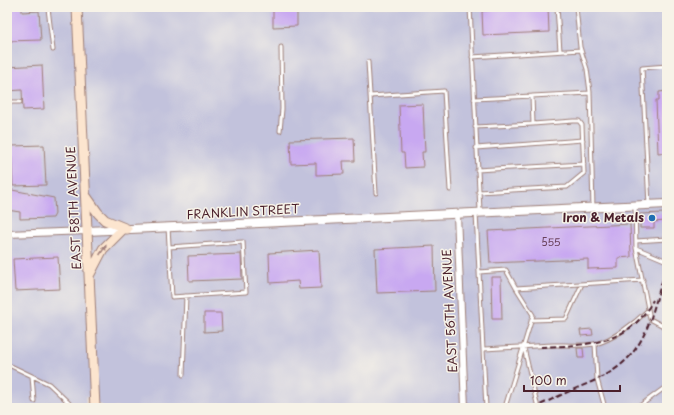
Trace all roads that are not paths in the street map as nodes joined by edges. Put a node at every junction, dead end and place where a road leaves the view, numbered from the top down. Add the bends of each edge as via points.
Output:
1 (46, 7) edge
2 (77, 7) edge
3 (470, 7) edge
4 (557, 7) edge
5 (576, 7) edge
6 (281, 47) dead end
7 (53, 50) dead end
8 (581, 50) junction
9 (560, 51) junction
10 (472, 57) junction
11 (368, 62) dead end
12 (667, 66) edge
13 (590, 93) junction
14 (370, 96) junction
15 (532, 96) junction
16 (474, 99) junction
17 (7, 102) edge
18 (20, 102) dead end
19 (533, 124) junction
20 (475, 127) junction
21 (280, 131) dead end
22 (583, 140) junction
23 (476, 148) junction
24 (584, 164) junction
25 (477, 170) junction
26 (450, 190) dead end
27 (478, 192) junction
28 (376, 193) dead end
29 (86, 196) junction
30 (667, 204) edge
31 (649, 205) junction
32 (634, 206) junction
33 (593, 208) junction
34 (478, 213) junction
35 (457, 214) junction
36 (168, 227) junction
37 (125, 229) junction
38 (88, 231) junction
39 (7, 234) edge
40 (667, 239) edge
41 (636, 241) junction
42 (169, 246) junction
43 (636, 248) junction
44 (667, 261) edge
45 (479, 272) junction
46 (90, 275) junction
47 (643, 280) junction
48 (582, 284) junction
49 (516, 288) junction
50 (186, 296) junction
51 (648, 310) junction
52 (531, 320) junction
53 (667, 328) edge
54 (596, 344) junction
55 (524, 346) junction
56 (483, 350) junction
57 (11, 366) dead end
58 (183, 375) dead end
59 (32, 376) junction
60 (667, 386) edge
61 (34, 401) dead end
62 (68, 408) edge
63 (95, 408) edge
64 (465, 408) edge
65 (486, 408) edge
66 (506, 408) edge
67 (538, 408) edge
68 (605, 408) edge
69 (641, 408) edge

1 - 7 lane
2 - 29 main road, EAST 58TH AVENUE
3 - 10 lane
4 - 9 lane
5 - 8 lane
6 - 21 lane
8 - 9 lane
8 - 13 lane
9 - 10 lane
10 - 16 lane
11 - 14 lane
12 - 31 lane via 642,68
13 - 15 lane
13 - 33 lane
14 - 26 lane via 444,91
14 - 28 lane
15 - 16 lane
15 - 19 lane
16 - 20 lane
17 - 18 lane
19 - 20 lane
19 - 22 lane via 579,122 582,125
20 - 23 lane
22 - 23 lane
22 - 24 lane
23 - 25 lane
24 - 25 lane
24 - 27 lane via 584,173 567,187
25 - 27 lane
27 - 34 lane
29 - 37 main road via 106,220
29 - 38 main road, EAST 58TH AVENUE
30 - 31 street, FRANKLIN STREET
31 - 32 street, FRANKLIN STREET
32 - 33 street, FRANKLIN STREET
32 - 41 lane
33 - 34 street, FRANKLIN STREET
34 - 35 street, FRANKLIN STREET
34 - 45 lane
35 - 36 street, FRANKLIN STREET
35 - 64 street, EAST 56TH AVENUE
36 - 37 street, FRANKLIN STREET
36 - 42 lane
37 - 38 street, FRANKLIN STREET
46 -> 37 main road via 103,249
38 - 39 street, FRANKLIN STREET
38 - 46 main road, EAST 58TH AVENUE
40 - 41 lane
41 - 43 lane
42 - 50 lane via 172,297
42 - 50 lane via 243,242 246,292
43 - 44 lane
43 - 47 lane
45 - 49 lane via 506,270
45 - 56 lane
46 - 63 main road, EAST 58TH AVENUE
47 - 48 lane
47 - 51 lane
48 - 49 lane
48 - 52 lane via 566,319
49 - 52 lane via 533,315
50 - 58 lane
51 - 53 lane via 650,319
51 - 54 lane via 626,329
52 - 55 lane
54 - 55 lane
54 - 68 lane via 597,380
55 - 56 lane
55 - 66 lane
55 - 67 lane
56 - 65 lane
57 - 59 lane
59 - 61 lane
59 - 62 lane via 49,384 69,403
60 - 69 lane via 641,405

